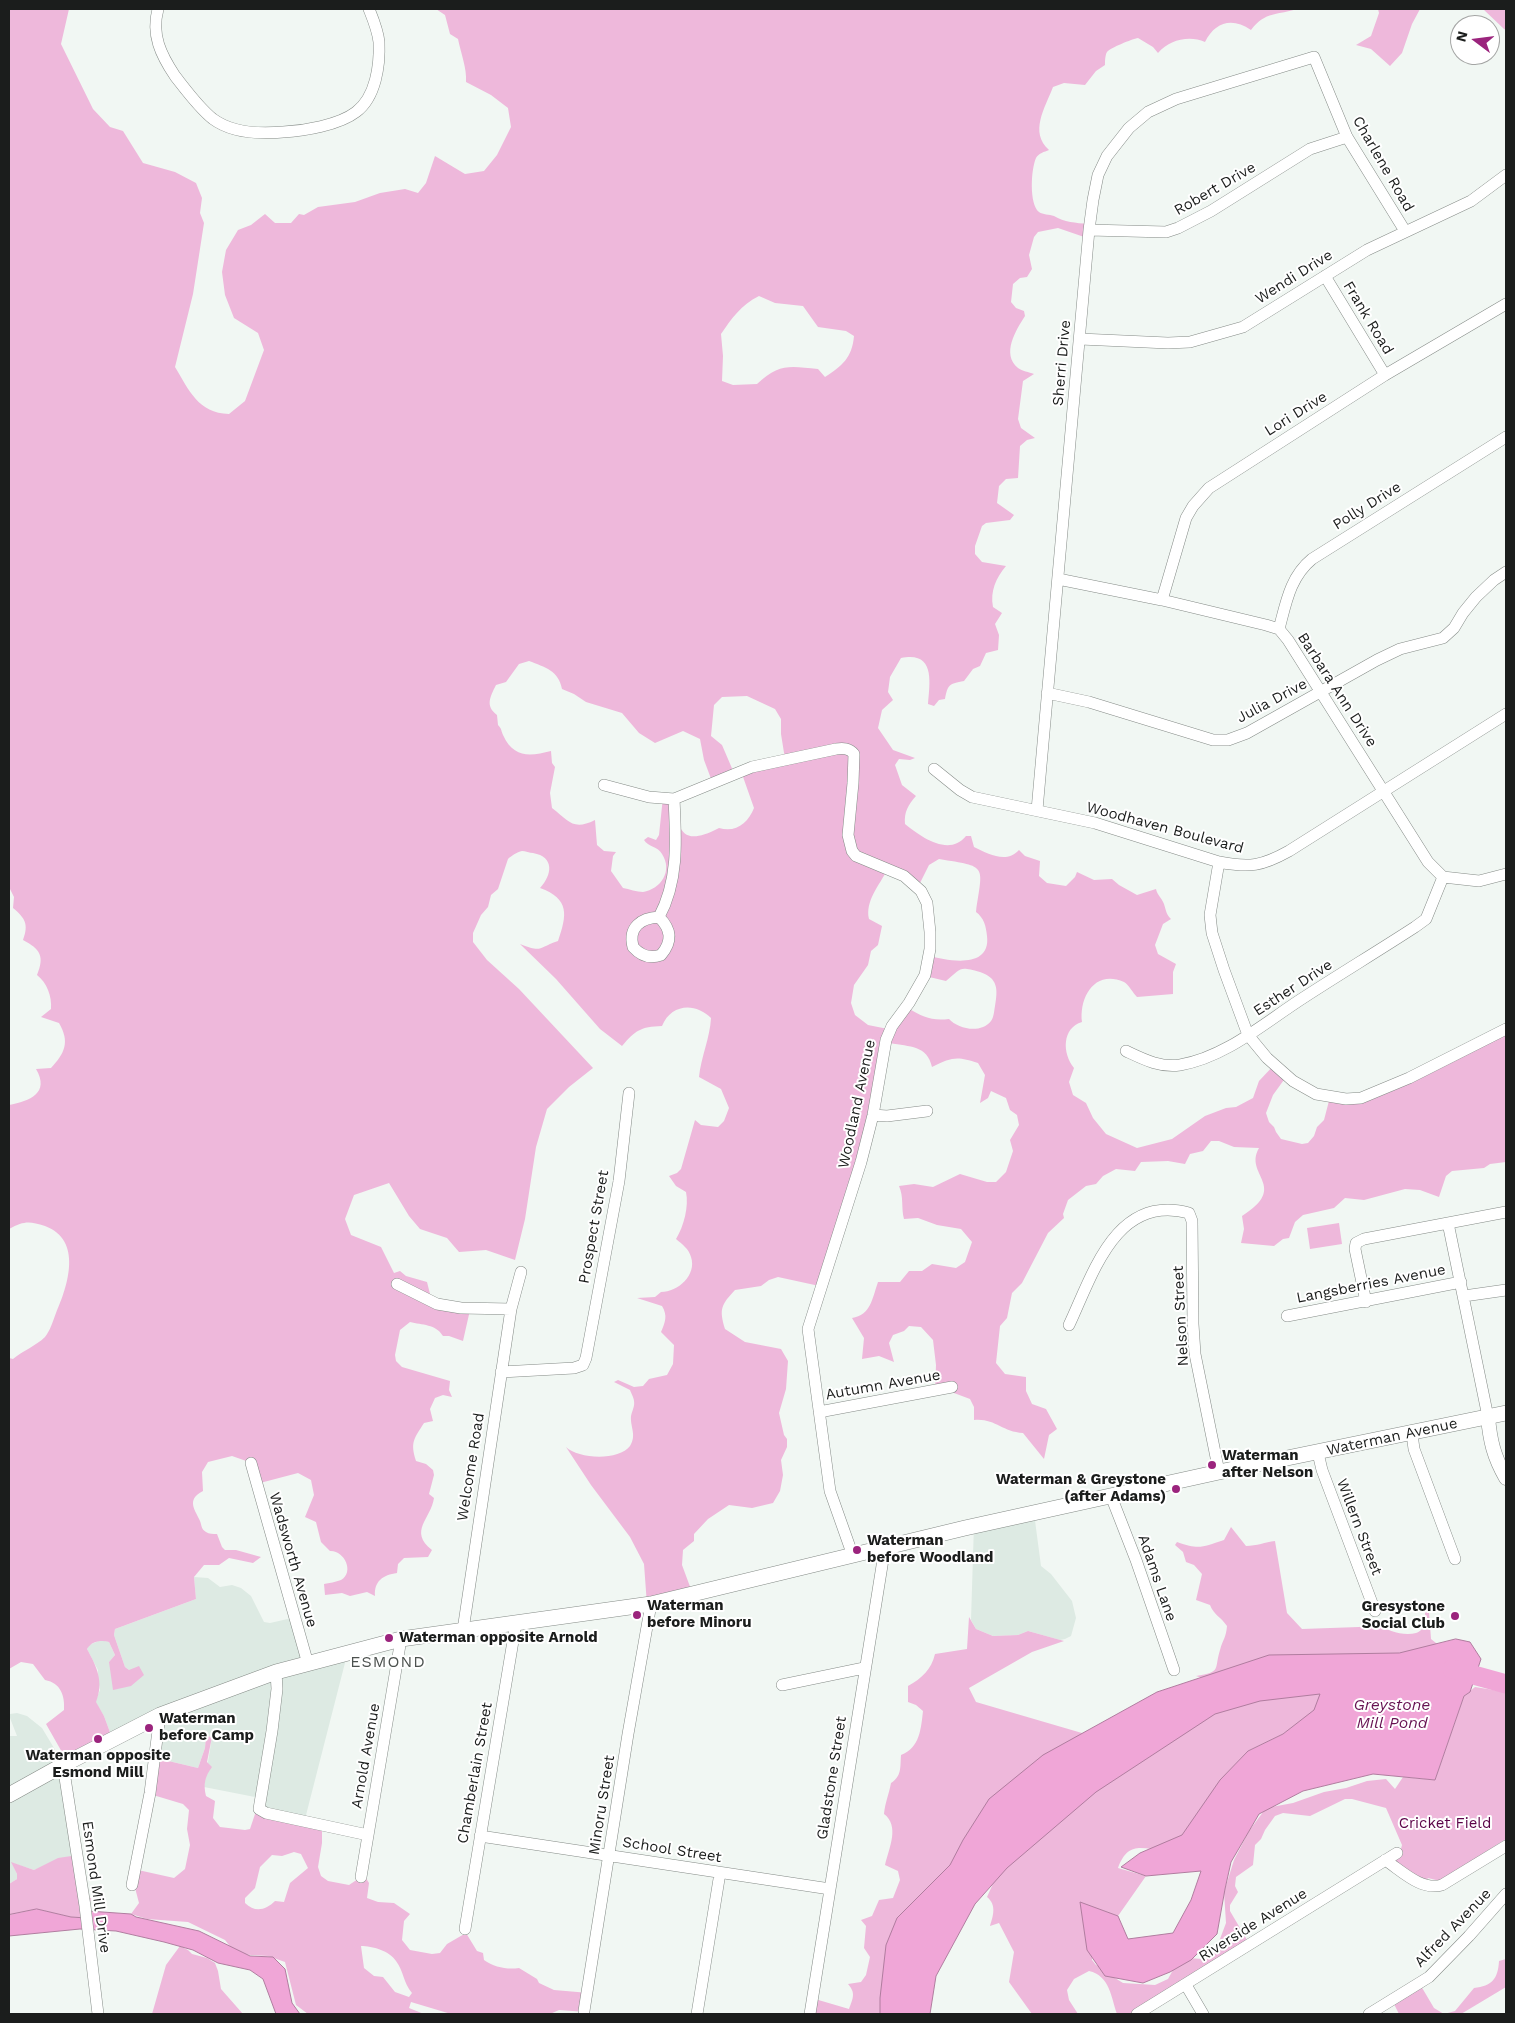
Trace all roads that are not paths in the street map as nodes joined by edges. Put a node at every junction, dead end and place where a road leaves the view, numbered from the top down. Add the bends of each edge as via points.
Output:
1 (158, 9) edge
2 (369, 9) edge
3 (1314, 57) joint
4 (1347, 137) junction
5 (1506, 175) edge
6 (1089, 230) junction
7 (1405, 231) junction
8 (1325, 276) junction
9 (1506, 304) edge
10 (1080, 339) junction
11 (1385, 375) junction
12 (1506, 437) edge
13 (1506, 572) edge
14 (1058, 580) junction
15 (1162, 600) junction
16 (1278, 630) junction
17 (1047, 692) junction
18 (1321, 692) junction
19 (1506, 714) edge
20 (934, 769) dead end
21 (604, 785) dead end
22 (1384, 792) junction
23 (674, 799) junction
24 (1037, 810) junction
25 (1219, 862) junction
26 (1506, 874) edge
27 (1443, 877) junction
28 (659, 917) dead end
29 (1506, 1029) edge
30 (1248, 1035) junction
31 (1126, 1051) dead end
32 (630, 1093) dead end
33 (927, 1111) dead end
34 (873, 1115) junction
35 (1506, 1212) edge
36 (1448, 1223) junction
37 (521, 1272) dead end
38 (1461, 1282) junction
39 (397, 1284) dead end
40 (1506, 1290) edge
41 (1464, 1296) junction
42 (1366, 1302) junction
43 (511, 1308) junction
44 (1287, 1316) dead end
45 (1069, 1325) dead end
46 (501, 1372) junction
47 (952, 1387) dead end
48 (818, 1412) junction
49 (1506, 1413) edge
50 (1488, 1416) junction
51 (1412, 1434) junction
52 (1318, 1452) junction
53 (251, 1463) dead end
54 (1219, 1472) junction
55 (1506, 1478) edge
56 (1111, 1496) junction
57 (885, 1547) junction
58 (853, 1556) junction
59 (1455, 1559) dead end
60 (651, 1604) junction
61 (1374, 1611) dead end
62 (516, 1623) junction
63 (463, 1630) junction
64 (401, 1639) junction
65 (308, 1664) junction
66 (864, 1668) junction
67 (1174, 1670) dead end
68 (276, 1672) junction
69 (782, 1685) dead end
70 (160, 1716) junction
71 (63, 1765) junction
72 (9, 1795) edge
73 (368, 1835) junction
74 (480, 1836) junction
75 (1506, 1846) edge
76 (1397, 1853) dead end
77 (610, 1856) junction
78 (1385, 1860) junction
79 (720, 1873) junction
80 (361, 1877) dead end
81 (132, 1885) dead end
82 (830, 1889) junction
83 (1506, 1894) edge
84 (465, 1929) dead end
85 (1186, 1985) junction
86 (584, 2011) dead end
87 (98, 2014) edge
88 (697, 2014) edge
89 (810, 2014) edge
90 (1137, 2014) edge
91 (1203, 2014) edge
92 (1370, 2014) edge

1 - 2 street via 155,36 164,59 196,102 214,120 237,130 266,134 327,125 356,112 371,93 379,65 379,40
3 - 4 street, Charlene Road
3 - 6 street, Sherri Drive via 1176,99 1148,112 1129,128 1107,156 1098,176
4 - 6 street, Robert Drive via 1310,149 1212,211 1178,228 1166,232
4 - 7 street, Charlene Road
5 - 7 street, Wendi Drive via 1471,201
6 - 10 street, Sherri Drive
7 - 8 street, Wendi Drive
8 - 10 street, Wendi Drive via 1243,327 1214,336 1168,343
8 - 11 street, Frank Road
9 - 11 street, Lori Drive
10 - 14 street, Sherri Drive
11 - 15 street, Lori Drive via 1264,452 1201,497 1186,518
12 - 16 street, Polly Drive via 1302,567 1290,587
13 - 18 street, Julia Drive via 1476,597 1443,638 1400,649
14 - 15 street, Barbara Ann Drive
14 - 17 street, Sherri Drive
15 - 16 street, Barbara Ann Drive
16 - 18 street, Barbara Ann Drive via 1288,640
17 - 18 street, Julia Drive via 1213,740 1228,740 1247,733
17 - 24 street, Sherri Drive
18 - 22 street, Barbara Ann Drive
19 - 22 street, Woodhaven Boulevard
20 - 24 street, Woodhaven Boulevard via 972,797
21 - 23 street, Woodland Avenue via 649,797
22 - 25 street, Woodhaven Boulevard via 1269,862 1257,866
22 - 27 street, Barbara Ann Drive via 1428,862
23 - 28 street via 676,858
23 - 34 street, Woodland Avenue via 770,762 845,748 854,754 848,835 852,851 856,856 912,881 925,897 930,919 930,949 925,975 886,1040
24 - 25 street, Woodhaven Boulevard via 1095,823
25 - 30 street via 1210,915 1212,933
26 - 27 street via 1479,881
27 - 30 street, Esther Drive via 1426,919
29 - 30 street via 1408,1078 1361,1098 1346,1099 1316,1094 1293,1081 1267,1058
30 - 31 street, Esther Drive via 1203,1058 1178,1065 1148,1062
32 - 46 street, Prospect Street via 619,1181 583,1365
33 - 34 street
34 - 48 street, Woodland Avenue via 808,1329
35 - 36 street
36 - 38 street
36 - 42 street via 1356,1243
37 - 43 street, Welcome Road
38 - 41 street
38 - 42 street, Langsberries Avenue
39 - 43 street via 437,1304 461,1308
40 - 41 street
41 - 50 street
42 - 44 street, Langsberries Avenue
43 - 46 street, Welcome Road
45 - 54 street, Nelson Street via 1104,1249 1116,1233 1141,1216 1160,1210 1189,1213 1192,1221 1195,1354
46 - 63 street, Welcome Road
47 - 48 street, Autumn Avenue
48 - 58 street, Woodland Avenue via 830,1491
49 - 50 main road, Waterman Avenue
50 - 51 main road, Waterman Avenue
50 - 55 street via 1495,1459
51 - 52 main road, Waterman Avenue
51 - 59 street via 1414,1449
52 - 54 main road, Waterman Avenue
52 - 61 street, Willern Street
53 - 65 street, Wadsworth Avenue
54 - 56 main road, Waterman Avenue
56 - 57 main road, Waterman Avenue
56 - 67 street, Adams Lane
57 - 58 main road, Waterman Avenue
57 - 66 street, Gladstone Street
58 - 60 main road, Waterman Avenue
60 - 62 main road, Waterman Avenue
60 - 77 street, Minoru Street
62 - 63 main road, Waterman Avenue
62 - 74 street, Chamberlain Street
63 - 64 main road, Waterman Avenue
64 - 65 main road, Waterman Avenue
64 - 73 street, Arnold Avenue
65 - 68 main road, Waterman Avenue
66 - 69 street
66 - 82 street, Gladstone Street
68 - 70 main road, Waterman Avenue
68 - 73 street via 277,1689 260,1809
70 - 71 main road, Waterman Avenue
70 - 81 street via 150,1793
71 - 72 main road, Waterman Avenue
71 - 87 street, Esmond Mill Drive
73 - 80 street, Arnold Avenue
74 - 77 street, School Street
74 - 84 street, Chamberlain Street
75 - 78 street via 1433,1888
76 - 78 street, Riverside Avenue
77 - 79 street, School Street
77 - 86 street, Minoru Street
78 - 85 street, Riverside Avenue
79 - 82 street, School Street
79 - 88 street
82 - 89 street, Gladstone Street
83 - 92 street, Alfred Avenue via 1429,1977
85 - 90 street, Riverside Avenue
85 - 91 street

